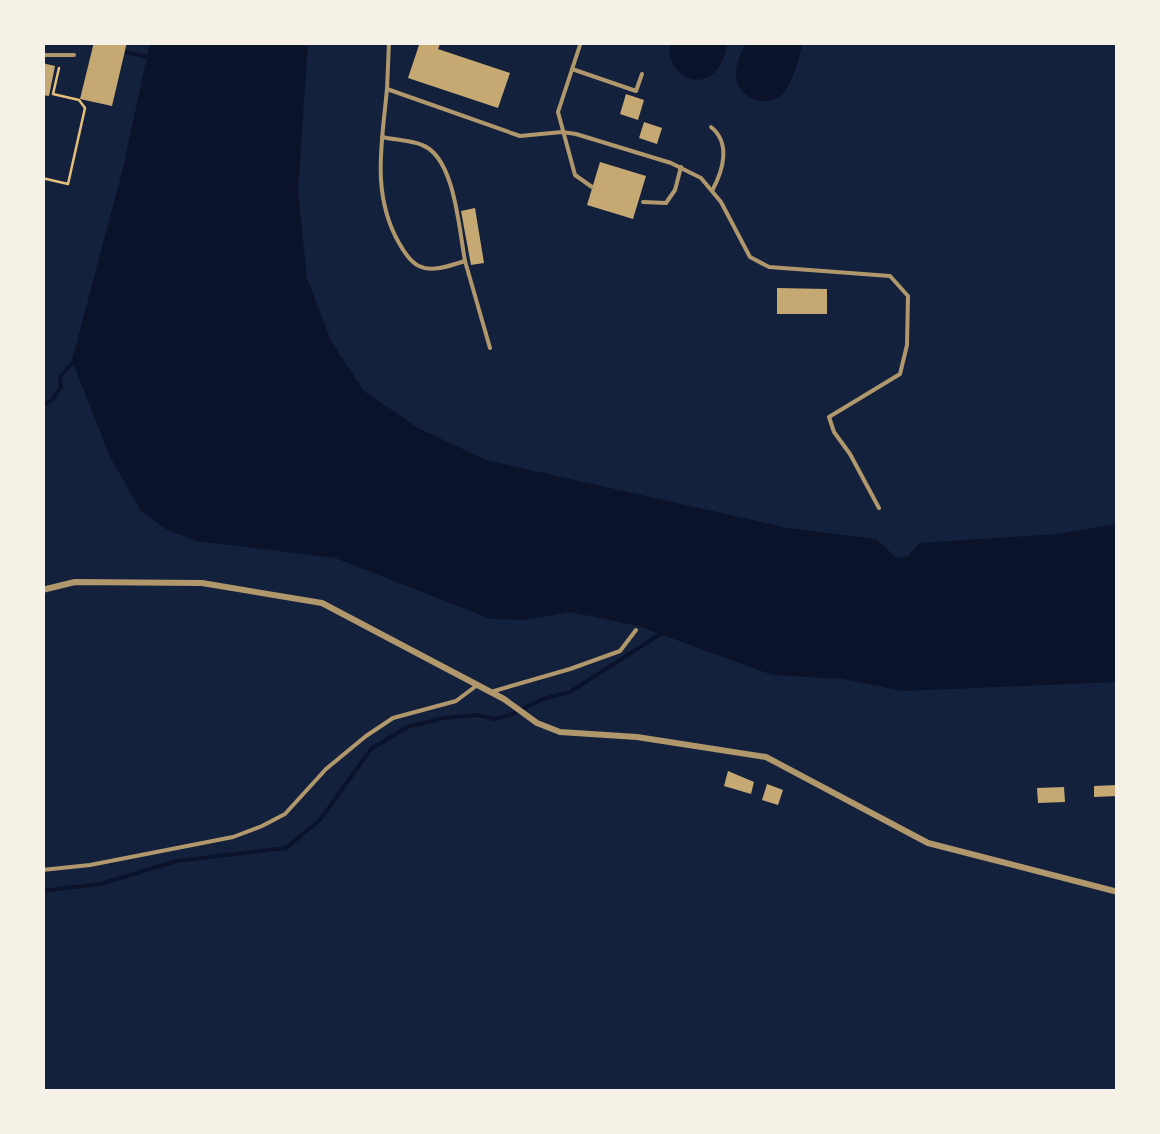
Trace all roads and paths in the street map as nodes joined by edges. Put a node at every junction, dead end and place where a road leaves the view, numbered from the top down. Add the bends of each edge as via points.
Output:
1 (389, 42) edge
2 (581, 42) edge
3 (42, 55) edge
4 (74, 55) dead end
5 (58, 68) dead end
6 (572, 70) junction
7 (642, 74) dead end
8 (387, 89) junction
9 (712, 128) dead end
10 (562, 132) junction
11 (382, 138) junction
12 (681, 167) junction
13 (42, 178) edge
14 (592, 187) dead end
15 (713, 189) junction
16 (643, 202) dead end
17 (465, 261) junction
18 (490, 348) dead end
19 (878, 508) dead end
20 (42, 590) edge
21 (636, 630) dead end
22 (476, 686) junction
23 (490, 692) junction
24 (42, 870) edge
25 (1118, 892) edge

1 - 8 lane
2 - 6 lane
3 - 4 lane
5 - 13 path via 54,94 85,108 68,184
6 - 7 lane via 636,91
6 - 10 lane via 558,112
8 - 10 lane via 520,136
8 - 11 lane
9 - 15 lane via 724,157
10 - 12 lane
10 - 14 lane via 575,175
11 - 17 lane via 423,145 442,160
11 - 17 lane via 384,210 409,259 433,269
12 - 15 lane
12 - 16 lane via 671,199
15 - 19 lane via 757,262 890,276 908,296 900,374 829,417
17 - 18 lane
20 - 22 street via 75,582 202,583 322,603
21 - 23 lane via 620,650
22 - 23 street
22 - 24 lane via 456,701 393,718 326,769 285,814 262,826
23 - 25 street via 560,732 766,757 928,843

